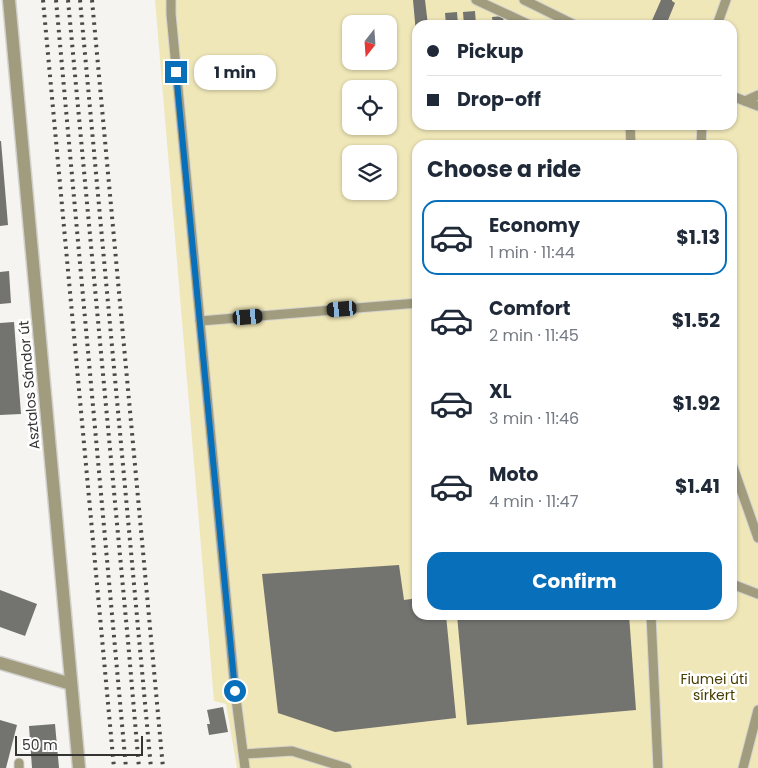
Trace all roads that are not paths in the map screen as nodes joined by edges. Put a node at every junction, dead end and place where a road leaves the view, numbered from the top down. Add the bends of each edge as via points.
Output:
1 (9, 0) edge
2 (171, 0) edge
3 (476, 0) edge
4 (524, 0) edge
5 (726, 0) edge
6 (519, 20) edge
7 (565, 20) edge
8 (719, 20) edge
9 (758, 96) edge
10 (737, 98) edge
11 (745, 101) junction
12 (758, 106) edge
13 (412, 303) edge
14 (200, 321) junction
15 (737, 478) edge
16 (758, 538) edge
17 (737, 586) edge
18 (758, 594) edge
19 (651, 620) edge
20 (0, 662) edge
21 (71, 684) junction
22 (758, 710) edge
23 (244, 754) junction
24 (79, 768) edge
25 (245, 768) edge
26 (347, 768) edge
27 (658, 768) edge
28 (743, 768) edge

1 - 21 street, Asztalos Sándor út
2 - 14 lane
3 - 6 lane
4 - 7 lane
5 - 8 lane
9 - 11 lane
10 - 11 lane
11 - 12 lane
13 - 14 lane
14 - 23 lane via 235,691
15 - 16 lane
17 - 18 lane
19 - 27 lane
20 - 21 street
21 - 24 street, Asztalos Sándor út
22 - 28 lane
23 - 25 lane
23 - 26 lane via 292,751

